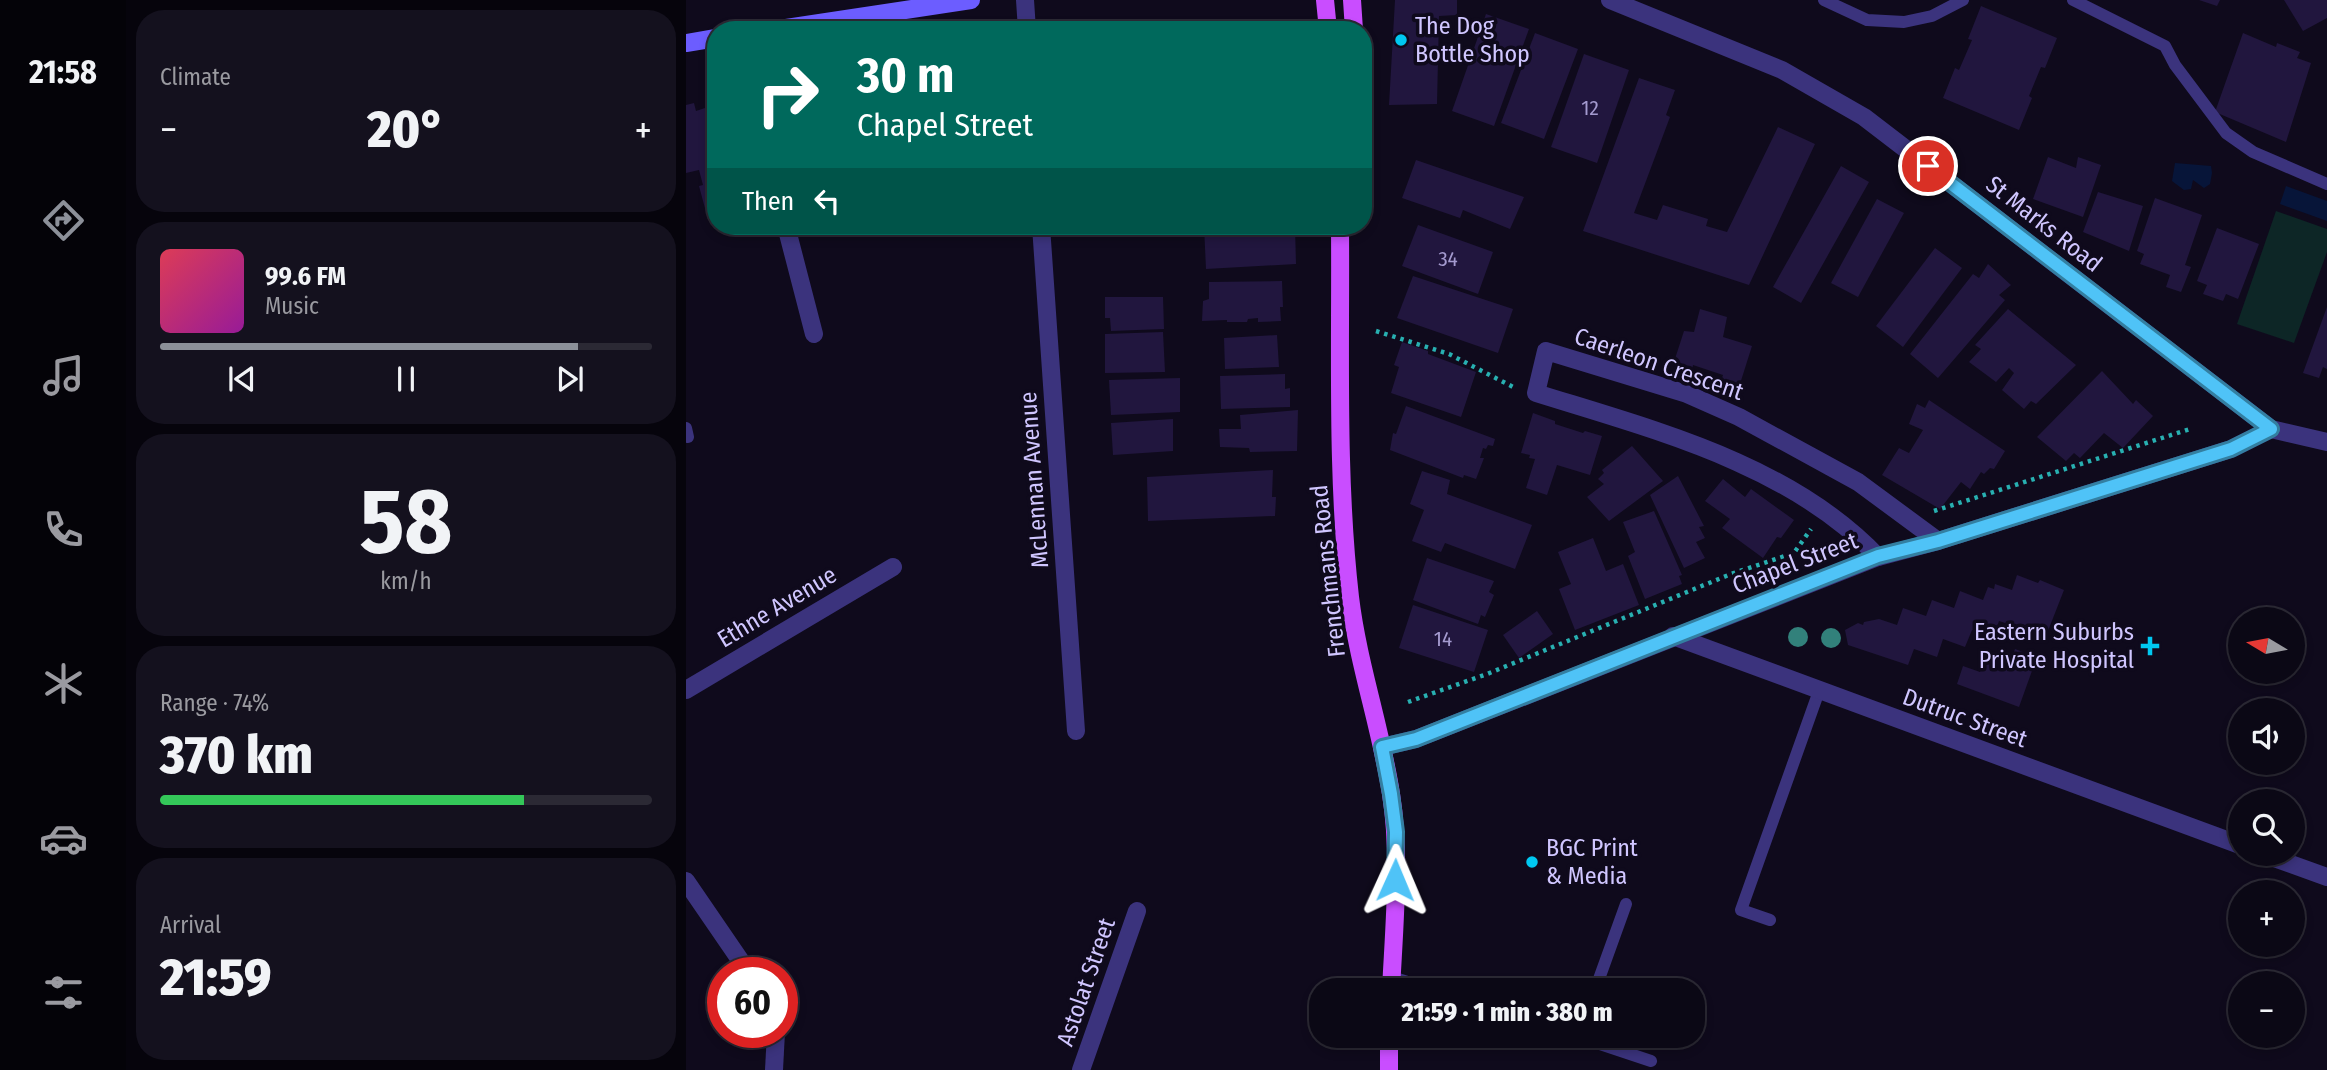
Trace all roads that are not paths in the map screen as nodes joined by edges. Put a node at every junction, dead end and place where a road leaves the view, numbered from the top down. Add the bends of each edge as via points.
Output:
1 (971, 0) edge
2 (1025, 0) edge
3 (1325, 0) edge
4 (1352, 0) edge
5 (1610, 0) edge
6 (1824, 0) edge
7 (1963, 0) edge
8 (2073, 0) edge
9 (832, 21) edge
10 (1026, 21) edge
11 (1327, 21) edge
12 (1353, 21) edge
13 (707, 40) edge
14 (686, 43) edge
15 (2327, 184) edge
16 (788, 235) edge
17 (1042, 235) edge
18 (1340, 235) edge
19 (814, 334) dead end
20 (2271, 429) junction
21 (2327, 442) edge
22 (1938, 541) junction
23 (1878, 556) junction
24 (893, 567) dead end
25 (1673, 636) junction
26 (686, 690) edge
27 (1819, 691) junction
28 (1076, 731) dead end
29 (1382, 747) junction
30 (2228, 841) edge
31 (2296, 866) edge
32 (2327, 877) edge
33 (686, 881) edge
34 (1626, 904) dead end
35 (1137, 911) dead end
36 (1770, 920) dead end
37 (739, 957) edge
38 (1391, 978) edge
39 (1599, 978) edge
40 (775, 1048) edge
41 (1388, 1048) edge
42 (1613, 1048) edge
43 (1651, 1061) dead end
44 (774, 1070) edge
45 (1081, 1070) edge
46 (1387, 1070) edge

1 - 9 street
2 - 10 street
3 - 11 main road
4 - 12 main road
5 - 20 street, St Marks Road via 1782,70 1864,117
6 - 7 lane via 1867,20 1904,22 1932,16
8 - 15 lane via 2165,46 2203,104 2235,139 2253,152
13 - 14 street
16 - 19 street
17 - 28 street, McLennan Avenue
18 - 29 main road, Frenchmans Road via 1339,425 1345,542 1354,625
20 - 21 street, St Marks Road
20 - 22 street, Chapel Street via 2231,449
22 - 23 street, Chapel Street
22 - 23 street, Caerleon Crescent via 1858,482 1739,417 1687,394 1546,351 1536,393 1677,438 1778,482 1854,532
23 - 25 street, Chapel Street
24 - 26 street, Ethne Avenue
25 - 27 street, Dutruc Street
25 - 29 street, Chapel Street via 1416,739
27 - 30 street, Dutruc Street
27 - 36 lane via 1741,910
29 - 38 main road, Frenchmans Road via 1396,832
31 - 32 street
33 - 37 street
34 - 39 lane
35 - 45 street, Astolat Street
40 - 44 street
41 - 46 main road
42 - 43 lane

